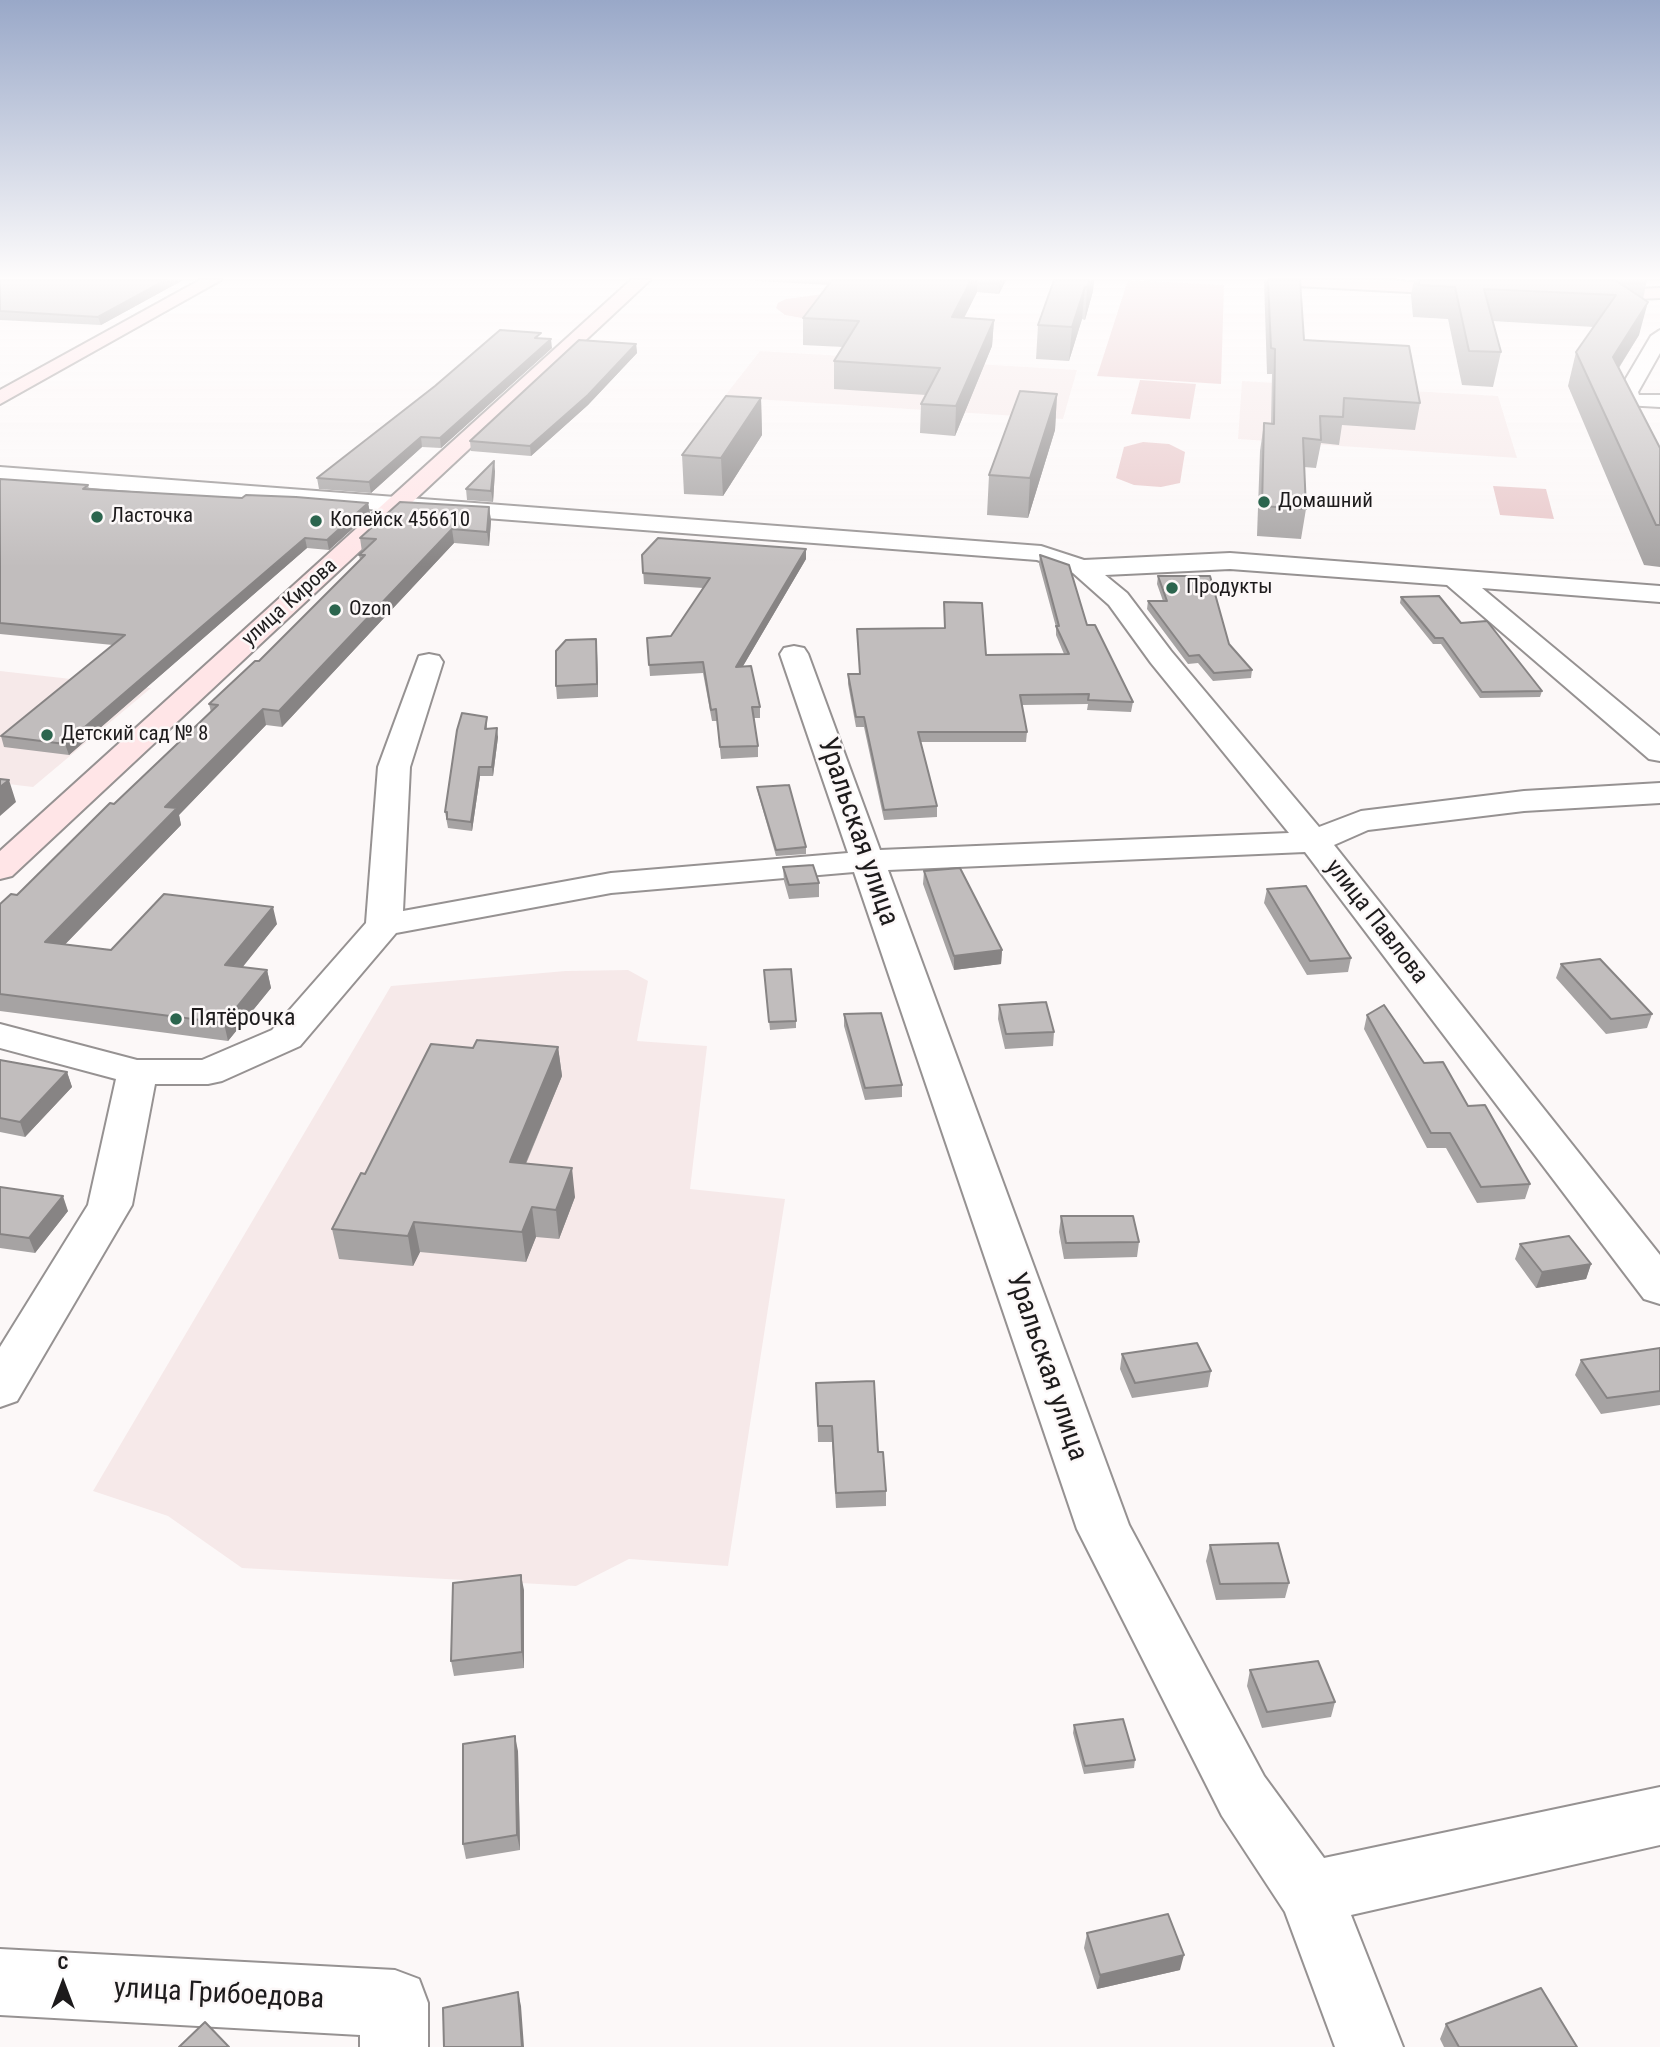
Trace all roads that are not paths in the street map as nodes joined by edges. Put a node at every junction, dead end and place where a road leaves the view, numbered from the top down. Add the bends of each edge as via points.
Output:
1 (41, 376) edge
2 (539, 376) edge
3 (1638, 376) edge
4 (0, 398) edge
5 (1660, 401) edge
6 (0, 474) edge
7 (401, 503) junction
8 (1082, 568) junction
9 (1454, 578) junction
10 (1660, 594) edge
11 (794, 654) dead end
12 (429, 662) dead end
13 (1660, 751) edge
14 (1660, 793) edge
15 (1314, 842) junction
16 (867, 861) junction
17 (0, 869) edge
18 (384, 925) junction
19 (0, 1036) edge
20 (136, 1072) junction
21 (1660, 1287) edge
22 (0, 1388) edge
23 (1660, 1816) edge
24 (1310, 1893) junction
25 (0, 1982) edge
26 (394, 2047) edge
27 (1369, 2047) edge

1 - 4 main road
2 - 7 main road, улица Кирова
3 - 5 street via 1628,392 1632,401
6 - 7 street
7 - 8 street via 1041,553
7 - 17 main road, улица Кирова
8 - 9 street via 1230,561
8 - 15 street, улица Павлова via 1118,599
9 - 10 street
9 - 13 street
11 - 16 street, Уральская улица
12 - 18 street via 394,766
14 - 15 street via 1524,801 1361,821
15 - 16 street
15 - 21 street, улица Павлова
16 - 18 street via 611,883
16 - 24 street, Уральская улица via 1104,1529 1243,1796
18 - 20 street via 286,1038 208,1072
19 - 20 street
20 - 22 street via 110,1205
23 - 24 street
24 - 27 street, Уральская улица
25 - 26 street, улица Грибоедова via 395,2003

